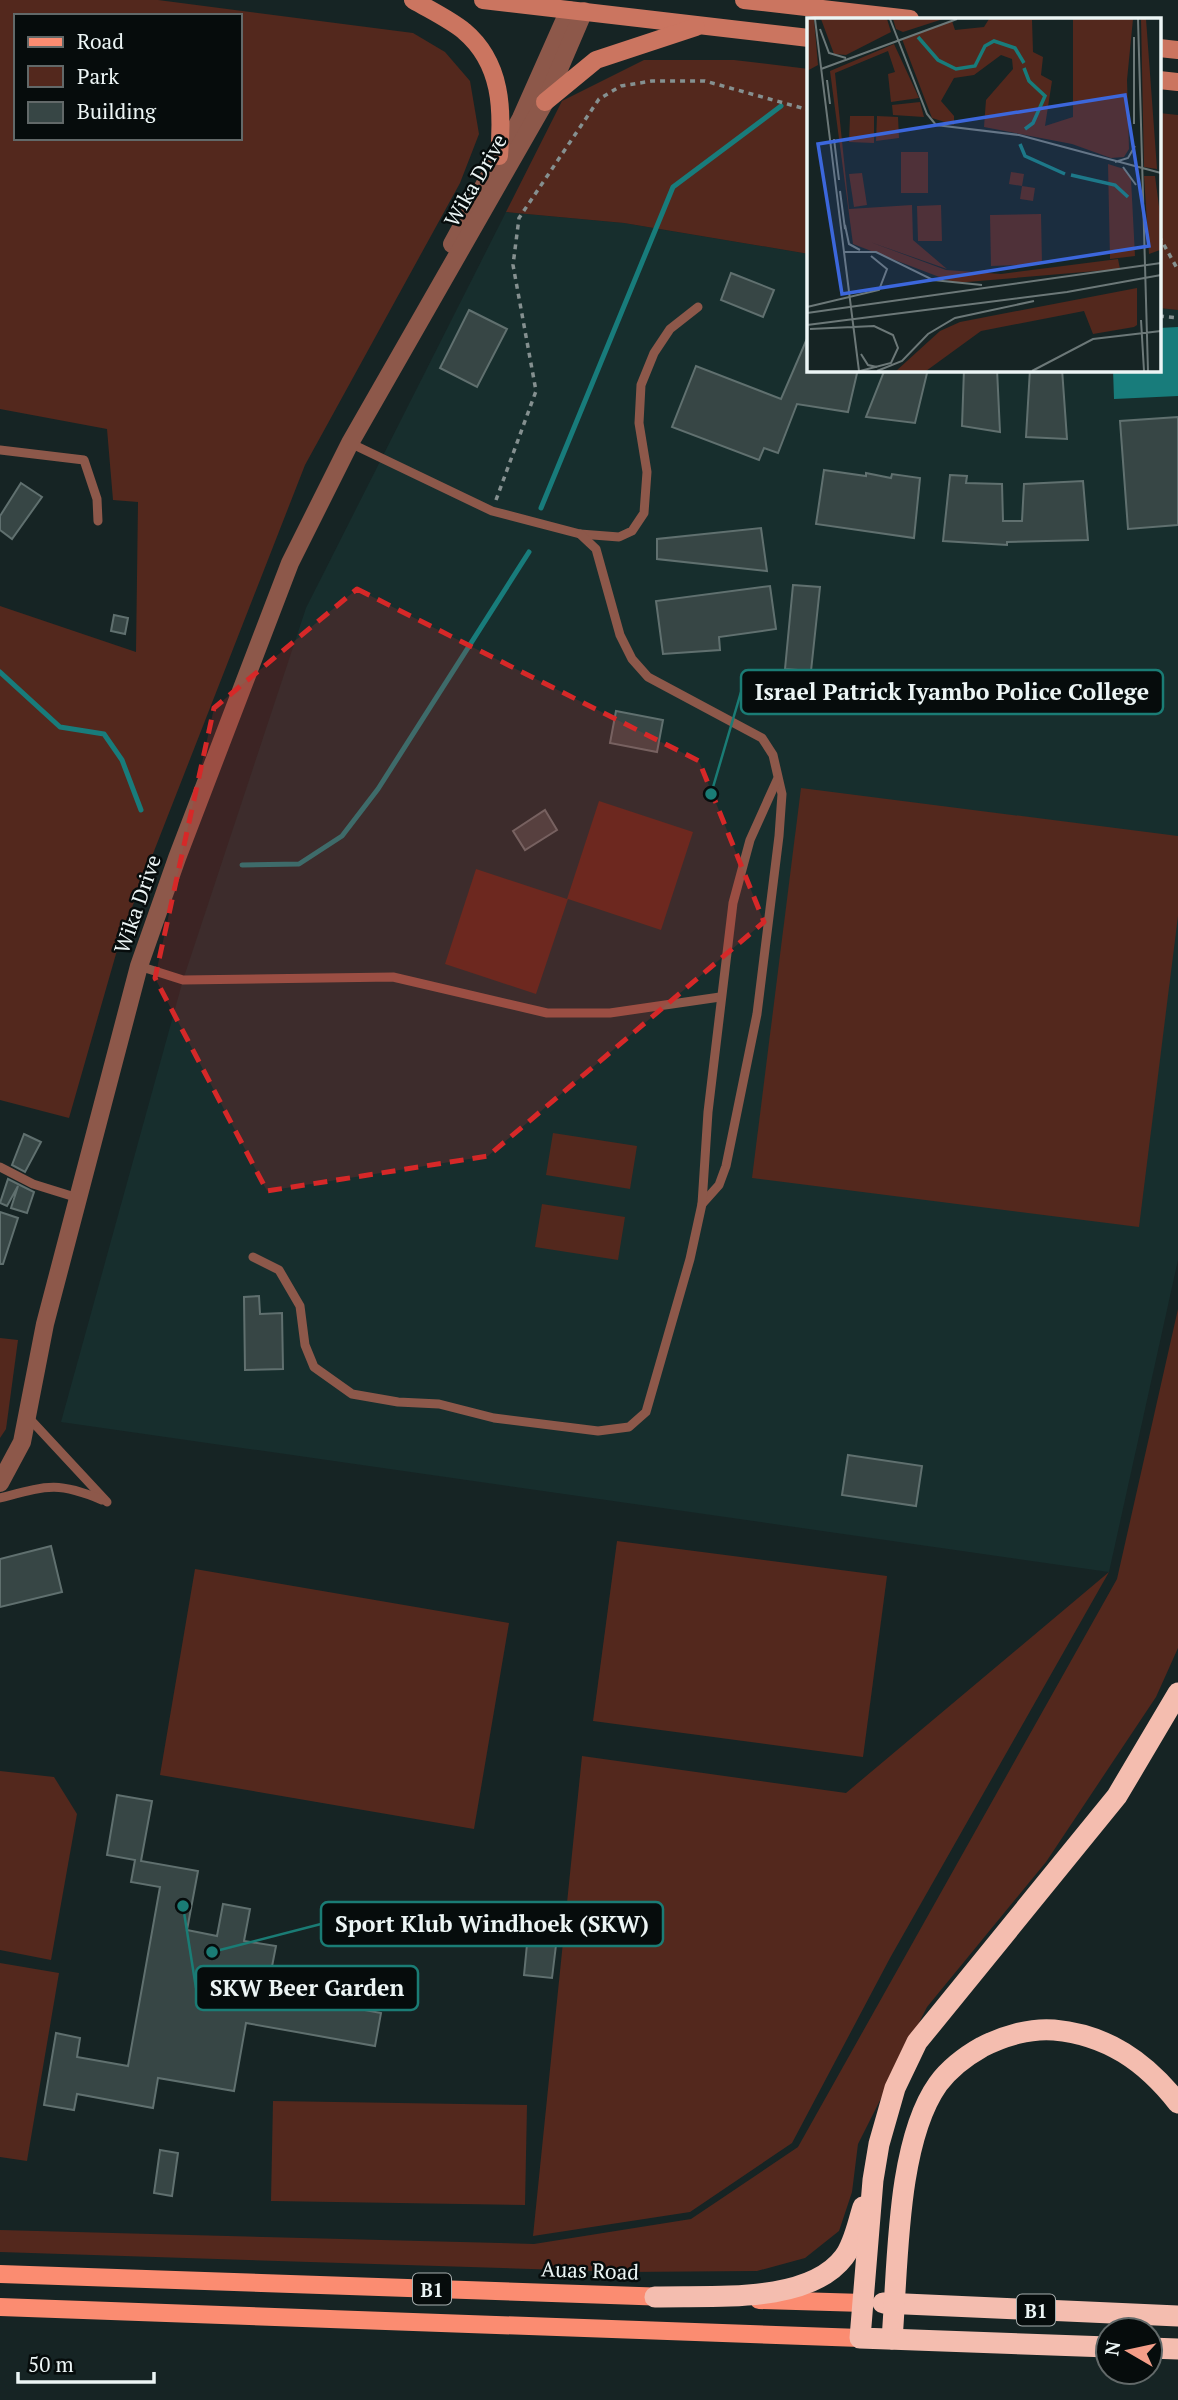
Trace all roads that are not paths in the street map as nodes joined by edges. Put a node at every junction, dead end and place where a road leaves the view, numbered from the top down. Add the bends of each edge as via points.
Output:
1 (413, 0) edge
2 (483, 0) edge
3 (744, 0) edge
4 (578, 5) edge
5 (901, 18) edge
6 (703, 25) junction
7 (807, 38) edge
8 (1160, 48) edge
9 (1178, 50) edge
10 (1160, 80) edge
11 (1178, 82) edge
12 (545, 102) junction
13 (499, 156) junction
14 (698, 307) dead end
15 (393, 366) junction
16 (349, 443) junction
17 (0, 450) edge
18 (98, 521) dead end
19 (580, 534) junction
20 (777, 780) junction
21 (139, 966) junction
22 (720, 997) junction
23 (0, 1167) edge
24 (78, 1198) junction
25 (702, 1204) junction
26 (253, 1257) dead end
27 (28, 1417) junction
28 (0, 1483) edge
29 (0, 1498) edge
30 (1178, 1693) edge
31 (1178, 2103) edge
32 (873, 2180) junction
33 (0, 2274) edge
34 (655, 2297) junction
35 (863, 2303) junction
36 (895, 2303) junction
37 (0, 2307) edge
38 (1178, 2316) edge
39 (860, 2338) junction
40 (891, 2339) junction
41 (1094, 2346) edge

1 - 13 main road via 464,31 482,52 493,72 501,106
2 - 4 main road
3 - 5 main road
4 - 6 main road
4 - 12 street, Wika Drive
4 - 13 street, Wika Drive
6 - 7 main road
6 - 12 main road via 596,60
8 - 9 main road
10 - 11 main road
12 - 15 street, Wika Drive
13 - 15 street, Wika Drive via 413,316
14 - 19 lane via 670,329 654,352 641,385 639,423 647,472 644,513 632,531 620,537
15 - 16 street, Wika Drive
16 - 19 lane via 492,511
16 - 21 street, Wika Drive via 290,563
17 - 18 lane via 84,460 97,499
19 - 20 lane via 596,548 620,635 632,659 648,677 762,738 774,755
20 - 22 lane via 750,839 733,903
20 - 25 lane via 782,794 779,836 757,1014 726,1166 719,1185
21 - 22 lane via 183,980 393,977 547,1013 610,1013
21 - 24 street, Wika Drive
22 - 25 lane
23 - 24 lane via 33,1184
24 - 27 street, Wika Drive via 45,1324
25 - 26 lane via 653,1395 646,1412 629,1427 614,1431 494,1418 439,1404 352,1394 314,1367 300,1306 279,1270
27 - 28 street, Wika Drive via 15,1461
27 - 29 lane via 107,1502 73,1487 54,1486
30 - 32 highway via 1117,1796 917,2042 895,2088
31 - 36 highway via 1158,2078 1119,2048 1080,2033 1042,2029 996,2039 966,2056 938,2083 912,2143
32 - 34 highway via 845,2256 799,2288
32 - 35 highway
33 - 34 main road, Auas Road / B1
34 - 35 main road, Auas Road / B1
35 - 36 highway, Auas Road / B1
35 - 39 highway
36 - 38 highway, Auas Road / B1
36 - 40 highway
37 - 39 main road, B1
39 - 40 highway, B1
40 - 41 highway, B1

